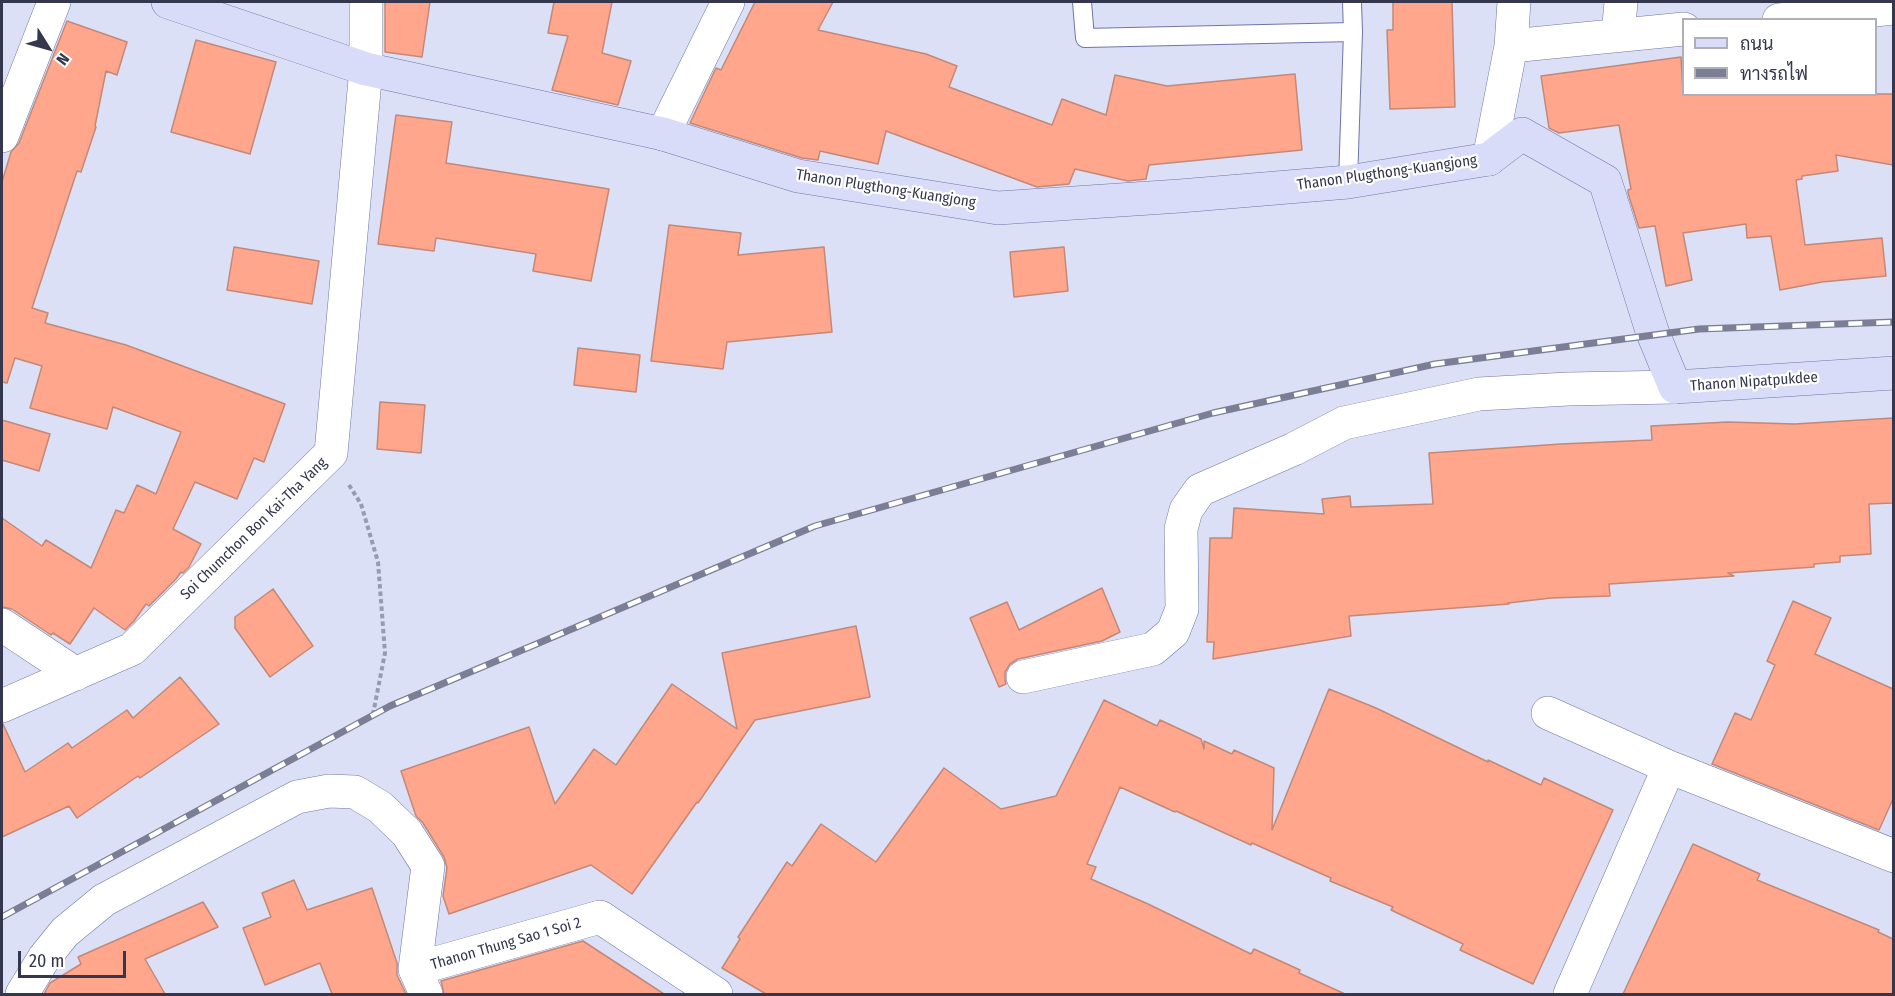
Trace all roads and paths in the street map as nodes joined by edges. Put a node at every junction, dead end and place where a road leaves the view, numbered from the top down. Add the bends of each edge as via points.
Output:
1 (54, 2) edge
2 (168, 2) edge
3 (366, 2) edge
4 (728, 2) edge
5 (1082, 2) edge
6 (1352, 2) edge
7 (1514, 2) edge
8 (1621, 2) edge
9 (1893, 8) edge
10 (1798, 18) edge
11 (1682, 29) edge
12 (1353, 32) junction
13 (1618, 35) junction
14 (1511, 46) junction
15 (366, 69) junction
16 (663, 134) junction
17 (2, 136) edge
18 (1489, 159) junction
19 (1605, 181) joint
20 (1348, 182) junction
21 (1893, 373) edge
22 (1675, 387) junction
23 (331, 453) junction
24 (2, 625) edge
25 (76, 674) junction
26 (1023, 677) dead end
27 (2, 706) edge
28 (1548, 713) dead end
29 (373, 714) dead end
30 (1669, 767) junction
31 (1893, 856) edge
32 (421, 982) edge
33 (22, 994) edge
34 (717, 994) edge
35 (1570, 994) edge

1 - 17 street
2 - 15 street, Thanon Plugthong-Kuangjong
3 - 15 street, Soi Chumchon Bon Kai-Tha Yang
4 - 16 street
5 - 12 lane via 1085,38
6 - 12 lane
7 - 14 street
8 - 13 street
9 - 10 street
11 - 13 street
12 - 20 lane
13 - 14 street
14 - 18 street
15 - 16 street, Thanon Plugthong-Kuangjong
15 - 23 street, Soi Chumchon Bon Kai-Tha Yang
16 - 20 street, Thanon Plugthong-Kuangjong via 798,176 998,208
18 - 19 street, Thanon Plugthong-Kuangjong via 1522,134
18 - 20 street, Thanon Plugthong-Kuangjong
19 - 22 street, Thanon Nipatpukdee via 1652,331
21 - 22 street, Thanon Nipatpukdee
22 - 26 street via 1479,394 1344,423 1200,490 1186,510 1181,530 1182,609 1173,632 1153,649
23 - 25 street, Soi Chumchon Bon Kai-Tha Yang via 132,649
23 - 29 path via 360,504 378,562 385,653
24 - 25 street
25 - 27 street, Soi Chumchon Bon Kai-Tha Yang
28 - 30 street
30 - 31 street
30 - 35 street
32 - 33 street via 429,866 407,833 380,807 356,792 329,791 297,796 104,900 65,932
32 - 34 street, Thanon Thung Sao 1 Soi 2 via 600,917

